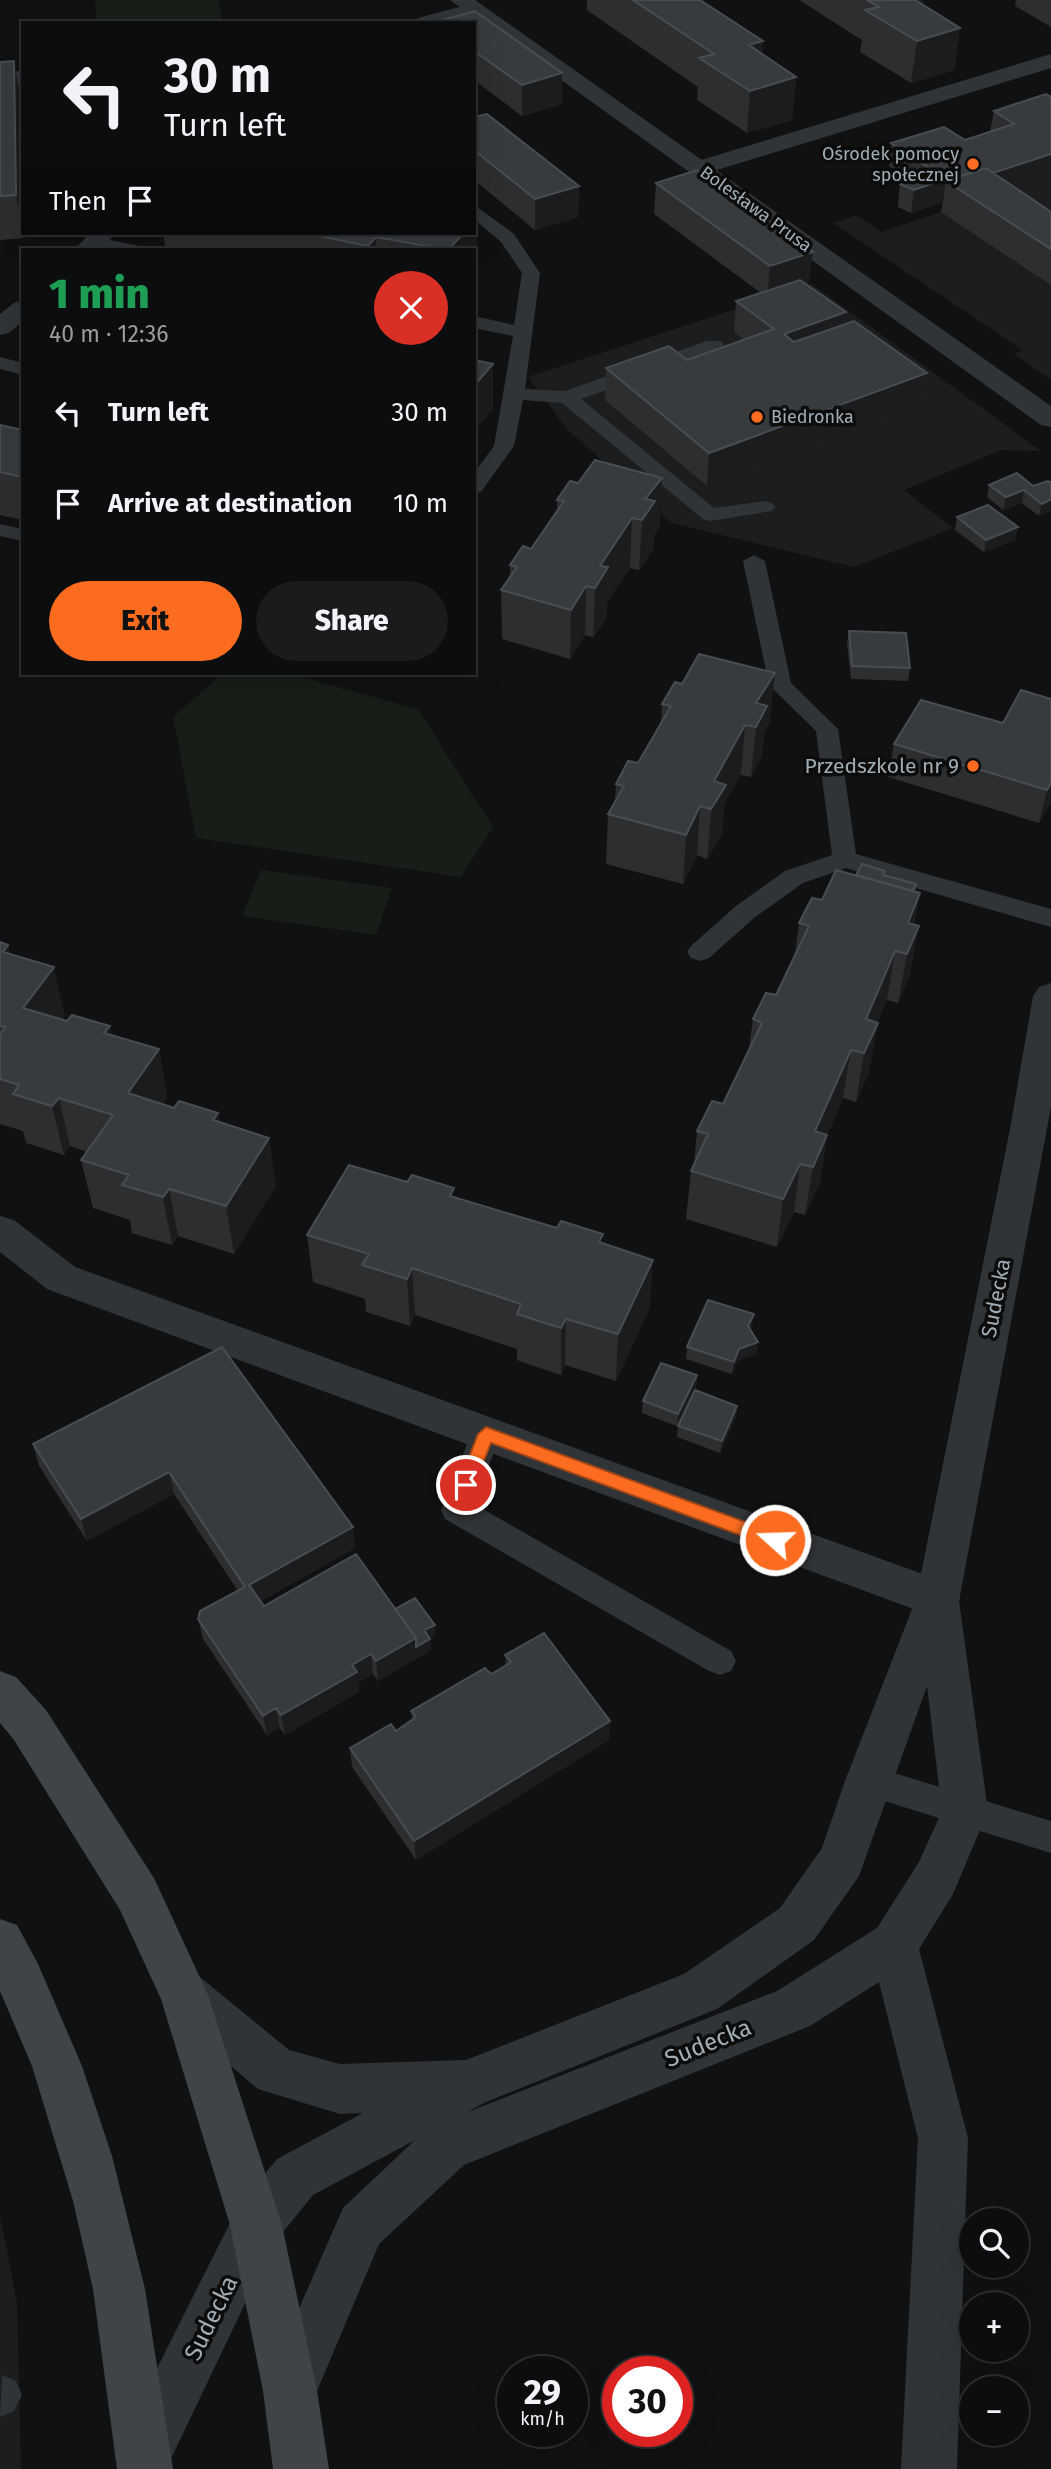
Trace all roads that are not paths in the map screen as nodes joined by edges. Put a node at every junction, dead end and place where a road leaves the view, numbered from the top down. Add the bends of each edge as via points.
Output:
1 (468, 5) edge
2 (431, 21) edge
3 (1051, 61) edge
4 (21, 78) edge
5 (0, 79) edge
6 (699, 167) junction
7 (476, 212) edge
8 (94, 242) edge
9 (124, 248) edge
10 (21, 310) edge
11 (476, 322) edge
12 (0, 327) edge
13 (522, 332) junction
14 (714, 345) dead end
15 (0, 363) edge
16 (21, 368) edge
17 (514, 394) junction
18 (567, 397) junction
19 (1051, 419) edge
20 (477, 479) edge
21 (765, 507) dead end
22 (0, 530) edge
23 (21, 535) edge
24 (754, 561) dead end
25 (845, 859) junction
26 (1051, 918) edge
27 (700, 952) dead end
28 (1051, 996) edge
29 (0, 1231) edge
30 (486, 1434) junction
31 (938, 1599) junction
32 (720, 1661) dead end
33 (0, 1691) edge
34 (868, 1781) junction
35 (965, 1811) junction
36 (1051, 1837) edge
37 (0, 1942) edge
38 (894, 1945) junction
39 (184, 1995) junction
40 (470, 2083) junction
41 (256, 2225) junction
42 (290, 2391) junction
43 (144, 2463) edge
44 (301, 2469) edge
45 (929, 2469) edge

1 - 2 street
1 - 6 street, Bolesława Prusa
3 - 6 street
4 - 5 street
6 - 19 street, Bolesława Prusa
7 - 13 lane via 508,238 531,273
8 - 9 lane
10 - 12 street
11 - 13 lane
13 - 17 lane
14 - 18 lane
15 - 16 lane
17 - 18 lane
17 - 20 lane via 503,446
18 - 21 lane via 709,515
22 - 23 lane
24 - 25 lane via 780,685 827,729
25 - 26 lane
25 - 27 lane via 794,877
28 - 31 street, Sudecka
29 - 30 street via 61,1278
30 - 31 street
30 - 32 lane via 456,1510
31 - 34 street, Sudecka
31 - 35 street, Sudecka
33 - 39 main road via 30,1725 137,1894
34 - 35 lane
34 - 40 street, Sudecka via 842,1860 797,1924 700,1992
35 - 36 lane
35 - 38 street, Sudecka via 936,1878
37 - 43 main road via 48,2044 95,2187 119,2291
38 - 42 street, Sudecka via 793,2010 446,2146 361,2226
38 - 45 street via 943,2138
39 - 40 street, Sudecka via 276,2071 340,2089
39 - 41 main road
40 - 41 street, Sudecka via 295,2178
41 - 42 main road
41 - 43 street, Sudecka
42 - 44 main road

